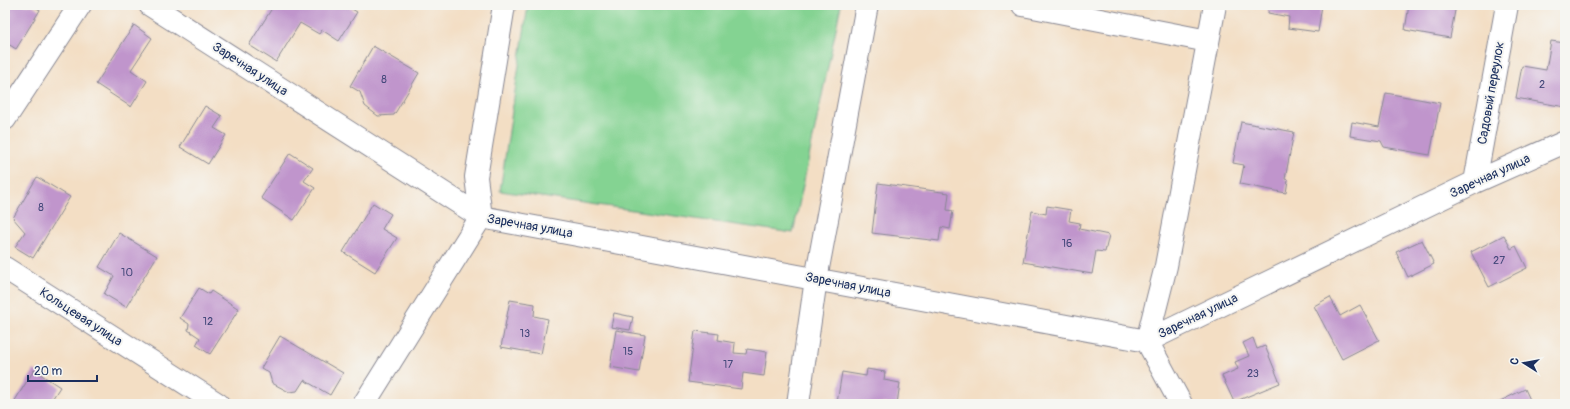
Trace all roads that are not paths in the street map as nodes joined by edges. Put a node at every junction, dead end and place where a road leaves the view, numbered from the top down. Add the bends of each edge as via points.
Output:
1 (80, 5) edge
2 (150, 5) edge
3 (504, 5) edge
4 (868, 5) edge
5 (1023, 5) edge
6 (1215, 5) edge
7 (1507, 5) edge
8 (1208, 41) junction
9 (5, 119) edge
10 (1565, 142) edge
11 (1475, 182) junction
12 (481, 217) junction
13 (5, 268) edge
14 (816, 279) junction
15 (1147, 341) junction
16 (218, 404) edge
17 (364, 404) edge
18 (798, 404) edge
19 (1180, 404) edge

1 - 9 street
2 - 12 street, Заречная улица
3 - 12 street via 476,176
4 - 14 street
5 - 8 street
6 - 8 street
7 - 11 street, Садовый переулок
8 - 15 street via 1166,266
10 - 11 street, Заречная улица
11 - 15 street, Заречная улица
12 - 14 street, Заречная улица
12 - 17 street
13 - 16 street, Кольцевая улица
14 - 15 street, Заречная улица
14 - 18 street
15 - 19 street

